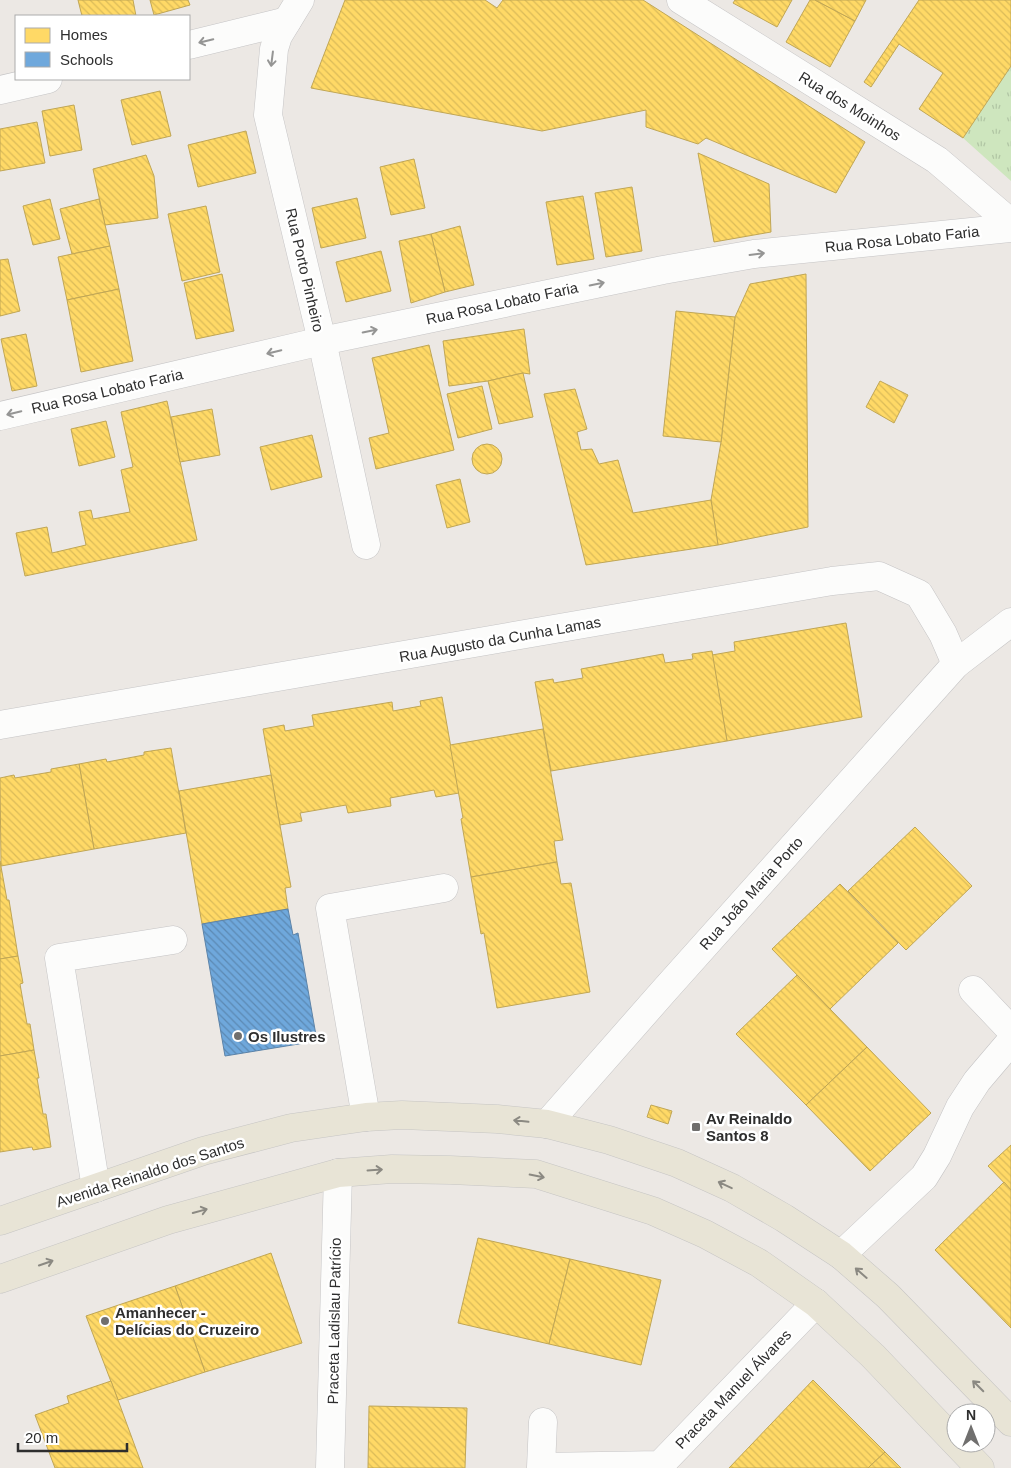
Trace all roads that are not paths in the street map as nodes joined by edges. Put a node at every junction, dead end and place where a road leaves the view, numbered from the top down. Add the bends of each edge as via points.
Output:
1 (681, 0) edge
2 (294, 10) edge
3 (190, 45) edge
4 (44, 80) edge
5 (0, 90) edge
6 (1011, 223) edge
7 (1011, 228) edge
8 (322, 341) junction
9 (0, 416) edge
10 (366, 545) dead end
11 (1011, 622) edge
12 (956, 664) junction
13 (0, 725) edge
14 (444, 888) dead end
15 (173, 940) dead end
16 (973, 990) dead end
17 (1011, 1030) edge
18 (1011, 1041) edge
19 (366, 1117) junction
20 (547, 1124) junction
21 (338, 1173) junction
22 (96, 1188) junction
23 (0, 1221) edge
24 (841, 1256) junction
25 (0, 1279) edge
26 (816, 1303) junction
27 (543, 1422) dead end
28 (1011, 1422) edge
29 (330, 1468) edge
30 (980, 1468) edge

1 - 6 street, Rua dos Moinhos via 937,160
2 -> 3 street
2 -> 8 street, Rua Porto Pinheiro via 274,49 268,115
4 - 5 street
8 -> 7 street, Rua Rosa Lobato Faria via 754,254
8 -> 9 street, Rua Rosa Lobato Faria
8 - 10 street, Rua Porto Pinheiro
11 - 12 street
12 - 13 street, Rua Augusto da Cunha Lamas via 943,634 919,594 880,576 832,581
12 - 20 street, Rua João Maria Porto
14 - 19 street via 330,908
15 - 22 street via 59,958
16 - 17 street
18 - 24 street via 977,1080 924,1177
20 -> 19 main road, Avenida Reinaldo dos Santos via 453,1116
19 - 22 main road, Avenida Reinaldo dos Santos via 291,1128 212,1149
24 -> 20 main road, Avenida Reinaldo dos Santos via 739,1192 677,1163
25 -> 21 main road via 168,1220
21 -> 26 main road via 392,1169 536,1174 653,1211 705,1234 759,1263
21 - 29 street, Praceta Ladislau Patrício
22 - 23 main road, Avenida Reinaldo dos Santos
28 -> 24 main road, Avenida Reinaldo dos Santos via 888,1296
26 - 27 street, Praceta Manuel Álvares via 660,1465 541,1467
26 - 30 main road via 873,1356

